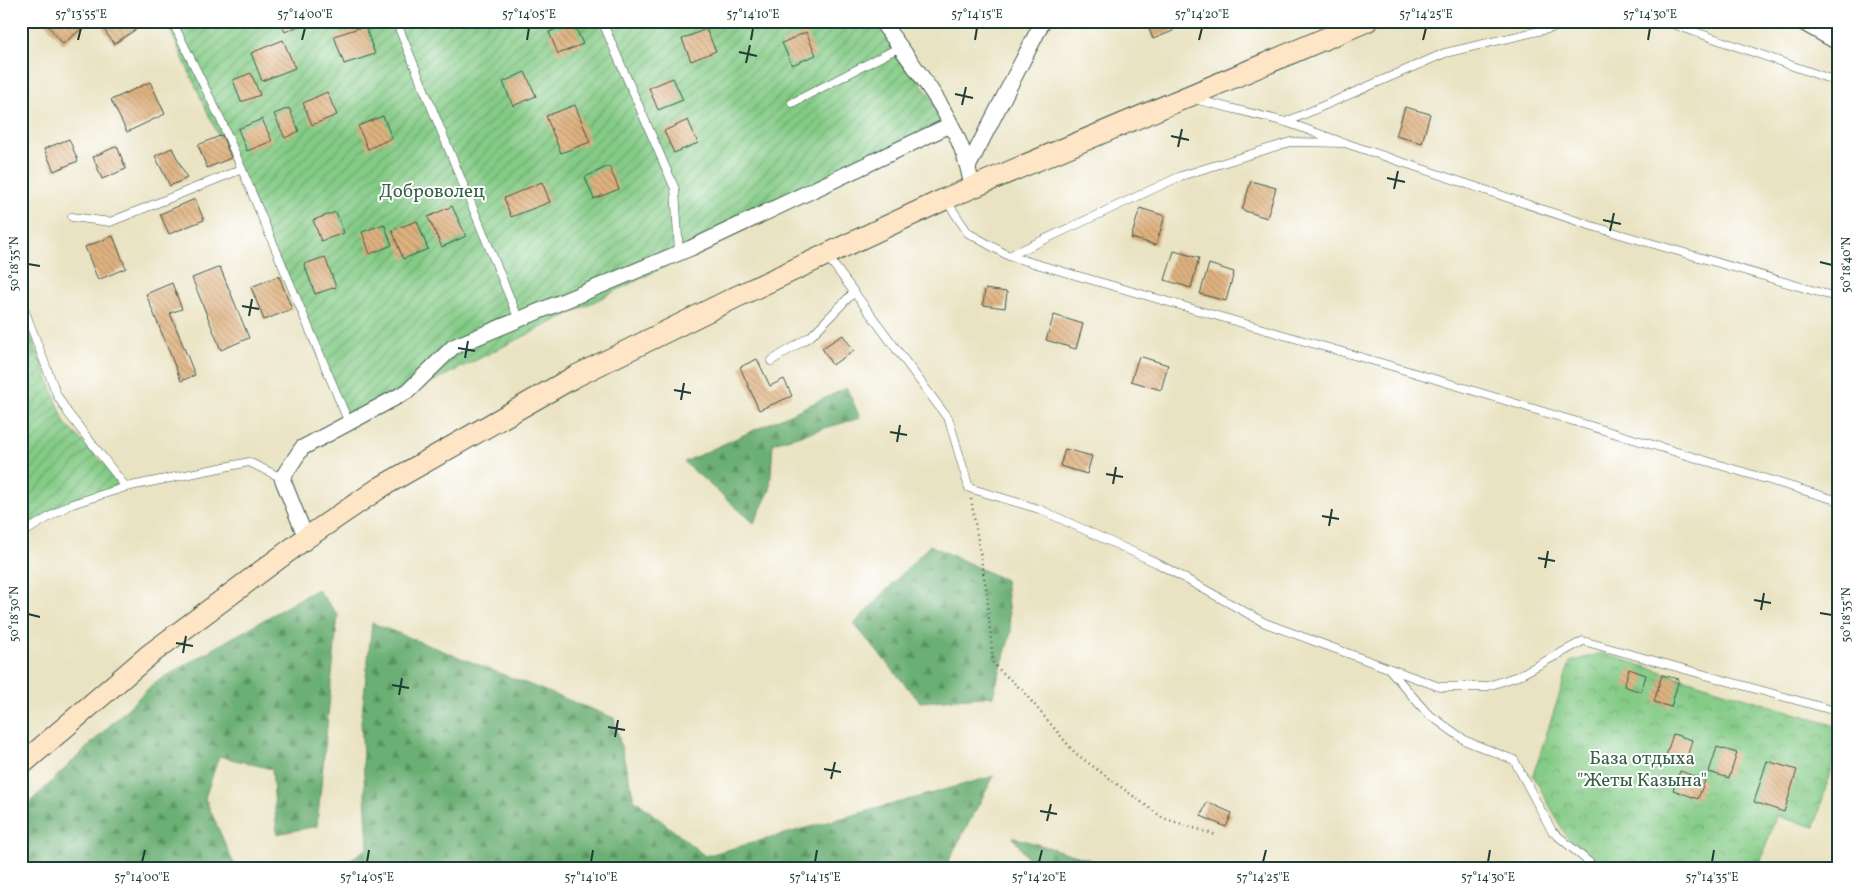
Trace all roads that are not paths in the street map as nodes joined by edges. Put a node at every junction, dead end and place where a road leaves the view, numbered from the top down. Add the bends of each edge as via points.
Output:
1 (172, 21) edge
2 (396, 21) edge
3 (602, 21) edge
4 (882, 21) edge
5 (1043, 21) edge
6 (1367, 21) edge
7 (1581, 21) edge
8 (1664, 21) edge
9 (1800, 21) edge
10 (1839, 43) edge
11 (900, 47) junction
12 (1839, 82) edge
13 (1187, 97) junction
14 (792, 102) dead end
15 (1286, 122) junction
16 (950, 125) junction
17 (1345, 144) junction
18 (968, 165) junction
19 (242, 169) junction
20 (972, 188) junction
21 (945, 200) junction
22 (72, 217) dead end
23 (679, 253) junction
24 (827, 255) junction
25 (1009, 256) junction
26 (854, 292) junction
27 (1839, 298) edge
28 (21, 301) edge
29 (519, 320) junction
30 (771, 361) dead end
31 (349, 423) junction
32 (282, 478) junction
33 (126, 487) junction
34 (1839, 500) edge
35 (21, 534) edge
36 (306, 538) junction
37 (1390, 670) junction
38 (1839, 712) edge
39 (21, 765) edge
40 (1597, 869) edge

1 - 19 lane
2 - 29 lane
3 - 23 lane via 675,189
4 - 11 street
5 - 18 street
6 - 13 main road
7 - 15 lane via 1445,53
8 - 12 lane
9 - 10 street
11 - 14 lane
11 - 16 street via 937,98
13 - 15 lane
13 - 20 main road
15 - 17 lane
16 - 18 street
16 - 23 street
17 - 25 lane via 1290,142 1181,176
17 - 27 lane via 1592,226
18 - 20 street
19 - 22 lane via 110,222
19 - 31 lane
20 - 21 main road
21 - 24 main road
21 - 25 lane via 968,233
23 - 29 street
24 - 26 lane
24 - 36 main road via 574,377 381,486
25 - 34 lane
26 - 30 lane via 811,336
26 - 37 lane via 949,420 969,488 1039,510 1157,563 1265,623
28 - 33 lane via 68,413
29 - 31 street via 453,347 408,391
31 - 32 street via 302,448
32 - 33 lane via 249,462
32 - 36 street
33 - 35 lane via 69,505
36 - 39 main road via 149,656
37 - 38 lane via 1440,686 1485,687 1518,676 1582,641
37 - 40 lane via 1427,713 1466,741 1514,760 1552,831

